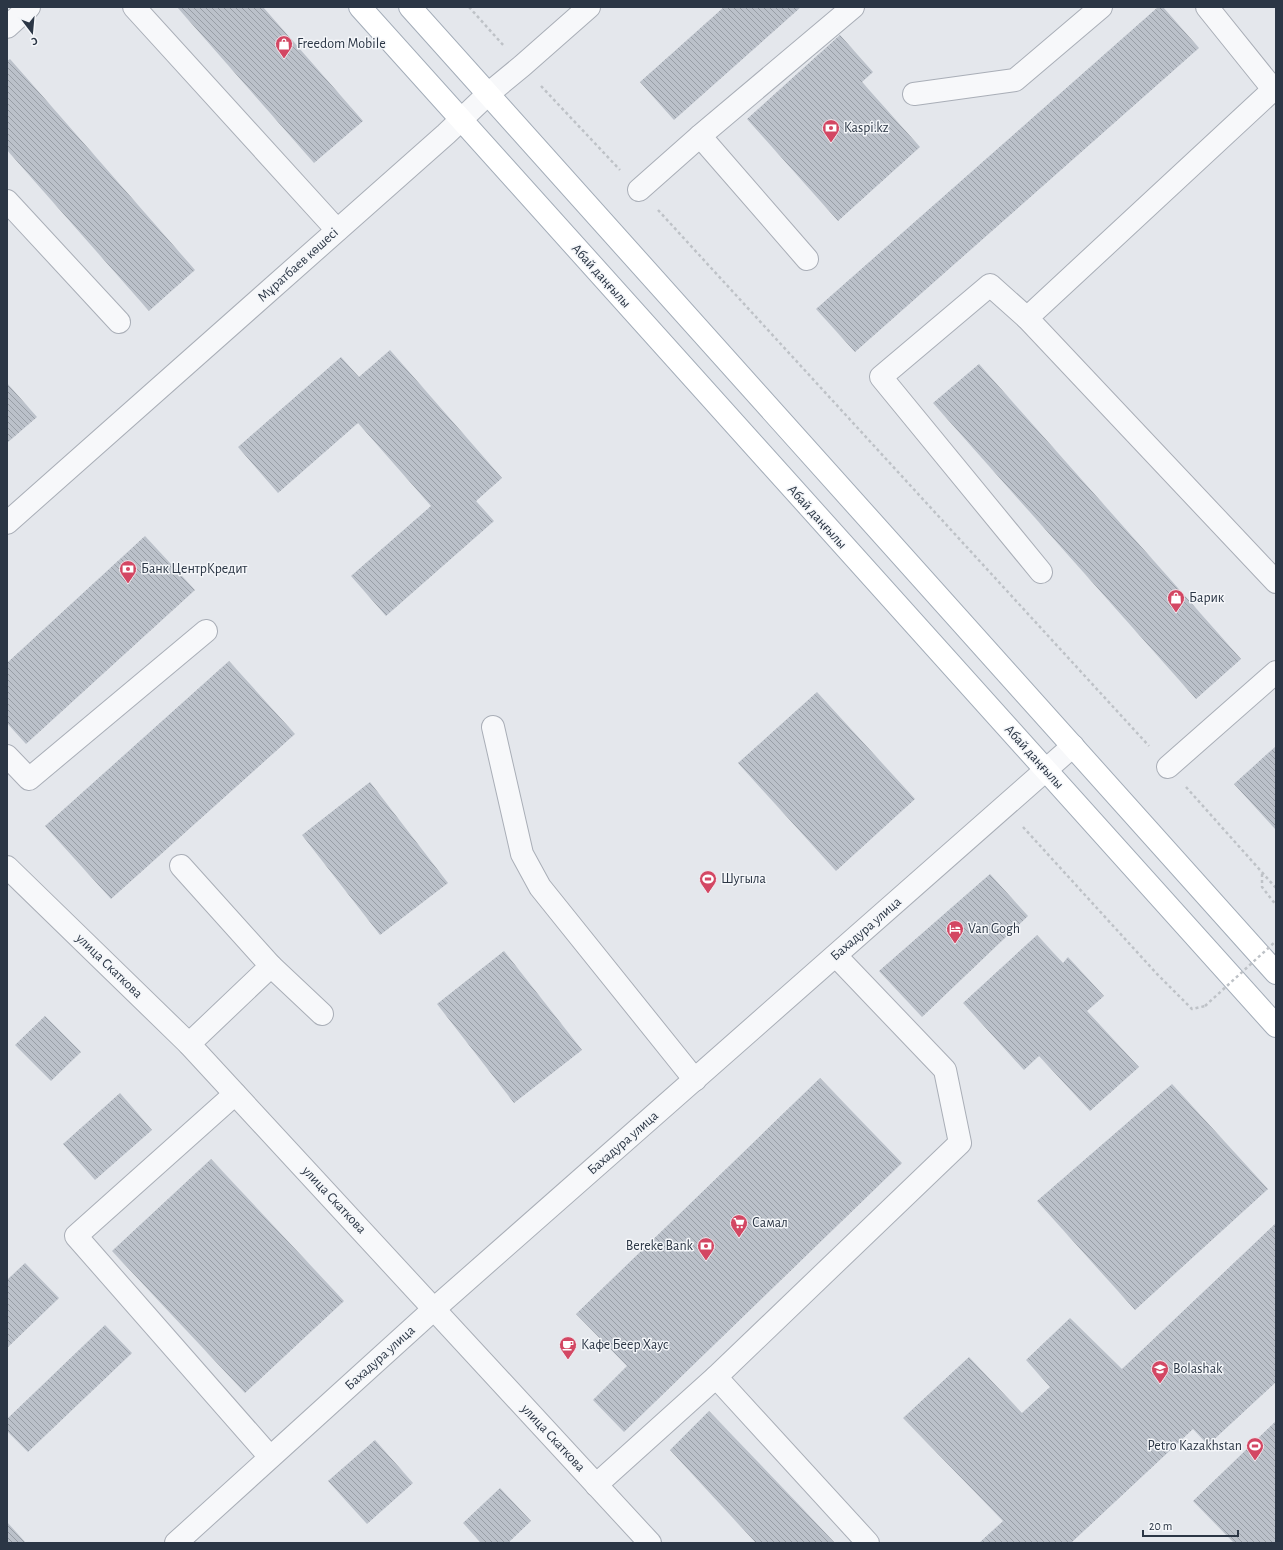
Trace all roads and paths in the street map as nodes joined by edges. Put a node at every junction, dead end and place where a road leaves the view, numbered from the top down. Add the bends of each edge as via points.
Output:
1 (29, 7) edge
2 (134, 7) edge
3 (360, 7) edge
4 (410, 7) edge
5 (469, 7) edge
6 (589, 7) edge
7 (853, 7) edge
8 (1101, 7) edge
9 (1207, 7) edge
10 (7, 27) edge
11 (522, 66) junction
12 (1275, 88) edge
13 (488, 94) junction
14 (914, 94) dead end
15 (461, 120) junction
16 (700, 136) junction
17 (639, 190) junction
18 (7, 201) edge
19 (337, 230) junction
20 (807, 259) dead end
21 (1027, 318) junction
22 (119, 322) dead end
23 (7, 523) edge
24 (1041, 572) dead end
25 (1276, 582) edge
26 (206, 631) dead end
27 (1276, 672) edge
28 (493, 727) dead end
29 (1073, 746) junction
30 (7, 756) edge
31 (1168, 767) junction
32 (1046, 771) junction
33 (1004, 808) junction
34 (181, 866) dead end
35 (7, 867) edge
36 (1262, 874) junction
37 (1276, 888) edge
38 (1276, 905) edge
39 (1276, 941) edge
40 (836, 956) junction
41 (271, 966) junction
42 (1276, 973) edge
43 (322, 1014) dead end
44 (1276, 1026) edge
45 (189, 1044) junction
46 (695, 1080) junction
47 (235, 1094) junction
48 (434, 1309) junction
49 (716, 1377) junction
50 (270, 1457) junction
51 (596, 1485) junction
52 (176, 1543) edge
53 (650, 1543) edge
54 (868, 1543) edge

1 - 10 street
2 - 19 street
3 - 15 main road, Абай даңғылы
4 - 13 main road
5 - 11 path
6 - 11 street, Мұратбаев көшесі
7 - 16 street
8 - 14 street via 1015,80
9 - 12 street
11 - 13 street, Мұратбаев көшесі
11 - 17 path
12 - 21 street
13 - 15 street, Мұратбаев көшесі
13 - 29 main road
15 - 19 street, Мұратбаев көшесі
15 - 32 main road, Абай даңғылы
16 - 17 street
16 - 20 street
17 - 31 path
18 - 22 street
19 - 23 street, Мұратбаев көшесі
21 - 24 street via 990,285 881,377
21 - 25 street
26 - 30 street via 29,779
27 - 31 street
28 - 46 street via 522,854 540,886
29 - 32 street, Бахадура улица
29 - 42 main road
31 - 36 path
32 - 33 street, Бахадура улица
32 - 44 main road, Абай даңғылы
33 - 39 path, bridge via 1192,1009 1205,1006
33 - 40 street, Бахадура улица
34 - 41 street
35 - 45 street, улица Скаткова
36 - 37 path
36 - 38 path via 1262,887
40 - 46 street, Бахадура улица
40 - 49 street via 945,1070 960,1143
41 - 43 street
41 - 45 street
45 - 47 street, улица Скаткова
46 - 48 street, Бахадура улица
47 - 48 street, улица Скаткова
47 - 50 street via 76,1236
48 - 50 street, Бахадура улица
48 - 51 street, улица Скаткова
49 - 51 street
49 - 54 street
50 - 52 street, Бахадура улица
51 - 53 street, улица Скаткова

